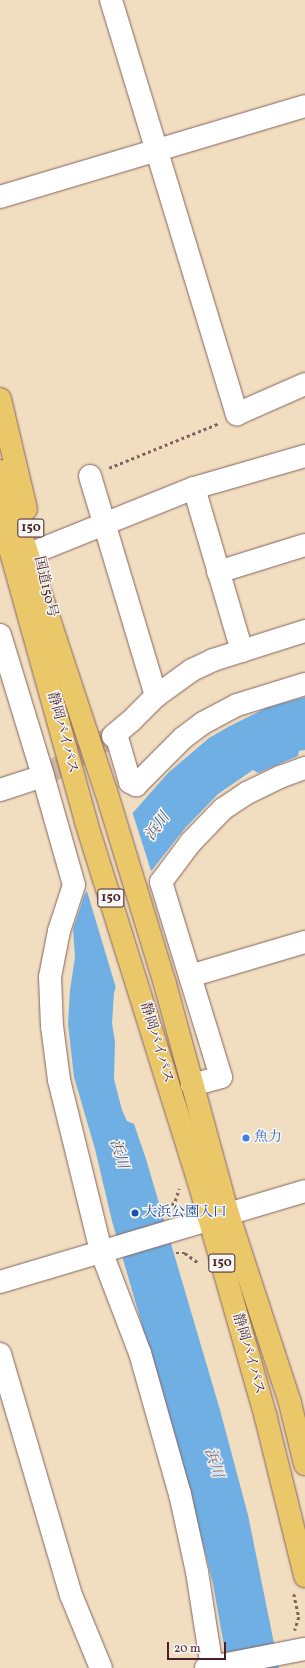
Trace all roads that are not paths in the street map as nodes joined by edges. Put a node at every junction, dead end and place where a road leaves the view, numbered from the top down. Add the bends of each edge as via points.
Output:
1 (111, 0) edge
2 (305, 106) edge
3 (157, 150) junction
4 (0, 197) edge
5 (305, 384) edge
6 (0, 399) edge
7 (305, 456) edge
8 (0, 471) edge
9 (90, 476) road end
10 (194, 488) junction
11 (0, 513) edge
12 (105, 524) junction
13 (305, 545) edge
14 (37, 551) junction
15 (1, 555) edge
16 (218, 572) junction
17 (305, 631) edge
18 (0, 635) edge
19 (242, 651) junction
20 (52, 660) junction
21 (305, 684) edge
22 (156, 696) junction
23 (305, 768) edge
24 (43, 776) junction
25 (0, 790) edge
26 (305, 942) edge
27 (190, 976) junction
28 (192, 1085) junction
29 (305, 1191) edge
30 (218, 1217) junction
31 (104, 1250) junction
32 (0, 1282) edge
33 (0, 1354) edge
34 (305, 1464) edge
35 (305, 1576) edge
36 (295, 1651) edge
37 (101, 1668) edge
38 (210, 1668) edge

1 - 3 street
2 - 3 street
3 - 4 street
3 - 5 street via 237,414
6 - 14 highway, 国道150号 / 150
7 - 10 street
8 - 20 highway, 静岡バイパス / 150
9 - 12 street
10 - 12 street
10 - 16 street
11 - 20 highway, 静岡バイパス / 150
12 - 14 street
12 - 22 street
13 - 16 street
14 - 20 highway, 国道150号 / 150
15 - 20 highway, 国道150号 / 150
16 - 19 street
17 - 19 street
18 - 24 street
19 - 22 street via 192,670
20 - 28 highway, 静岡バイパス / 150 via 113,814 165,984
20 - 30 highway, 静岡バイパス / 150 via 93,844
21 - 22 street via 237,705 212,718 183,738 136,785 130,782 115,735
23 - 27 street via 247,793 223,809 191,842 161,882
24 - 25 street
24 - 31 street via 74,885 59,931 50,977 52,1026 59,1080
26 - 27 street
27 - 28 street via 221,1078
28 - 30 highway, 静岡バイパス / 150
29 - 30 street
30 - 31 street
30 - 34 highway, 静岡バイパス / 150 via 290,1403
30 - 35 highway, 静岡バイパス / 150
31 - 32 street
31 - 38 street via 140,1352 180,1494 197,1572
33 - 37 street via 71,1595
36 - 38 street

